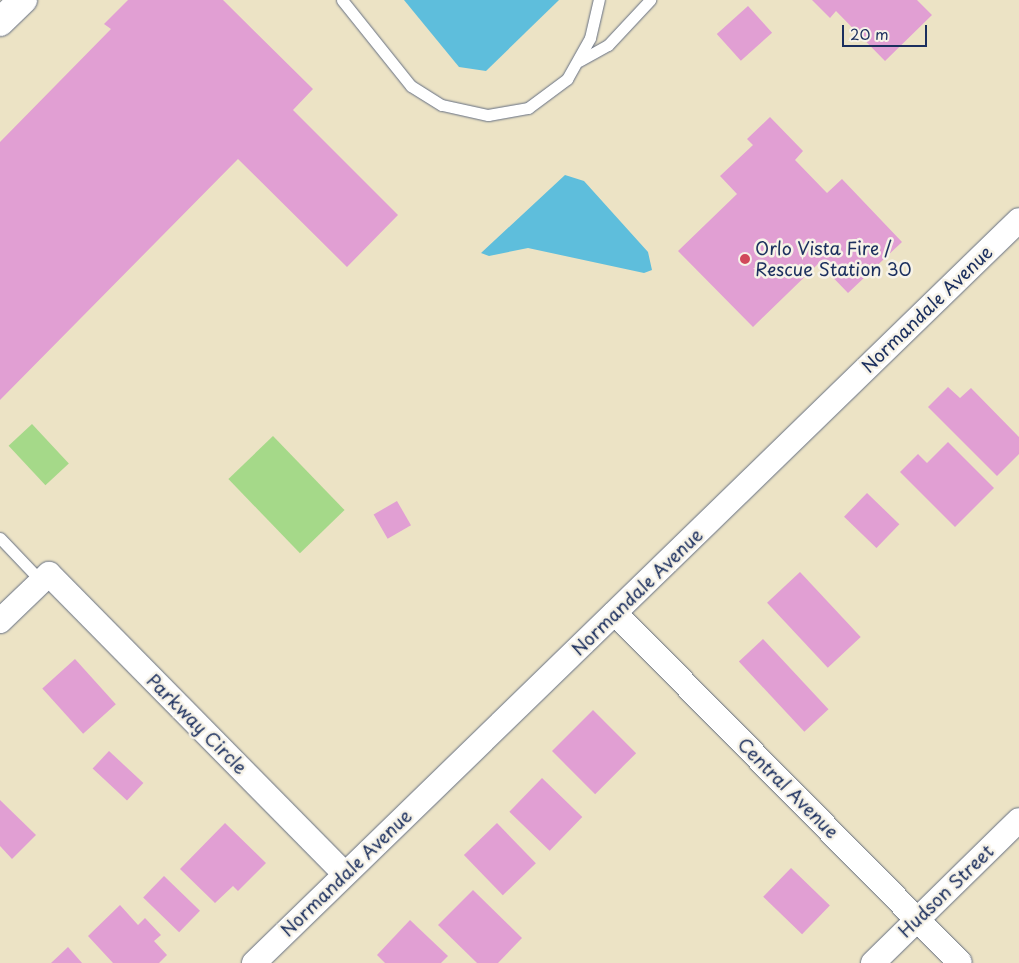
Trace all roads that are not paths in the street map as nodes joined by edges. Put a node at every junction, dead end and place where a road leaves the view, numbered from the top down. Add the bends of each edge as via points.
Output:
1 (23, 0) edge
2 (342, 0) edge
3 (599, 0) edge
4 (650, 0) edge
5 (0, 22) edge
6 (578, 61) junction
7 (1019, 220) edge
8 (0, 538) edge
9 (45, 578) junction
10 (615, 613) junction
11 (0, 621) edge
12 (1019, 820) edge
13 (344, 873) junction
14 (917, 919) junction
15 (254, 963) edge
16 (873, 963) edge
17 (960, 963) edge

1 - 5 main road
2 - 6 lane via 411,86 456,110 488,115 528,108 557,89
3 - 6 lane via 596,19
4 - 6 lane via 608,45
7 - 10 street, Normandale Avenue
8 - 9 lane
9 - 11 street
9 - 13 street, Parkway Circle
10 - 13 street, Normandale Avenue
10 - 14 street, Central Avenue
12 - 14 street, Hudson Street
13 - 15 street, Normandale Avenue
14 - 16 street, Hudson Street
14 - 17 street, Central Avenue

